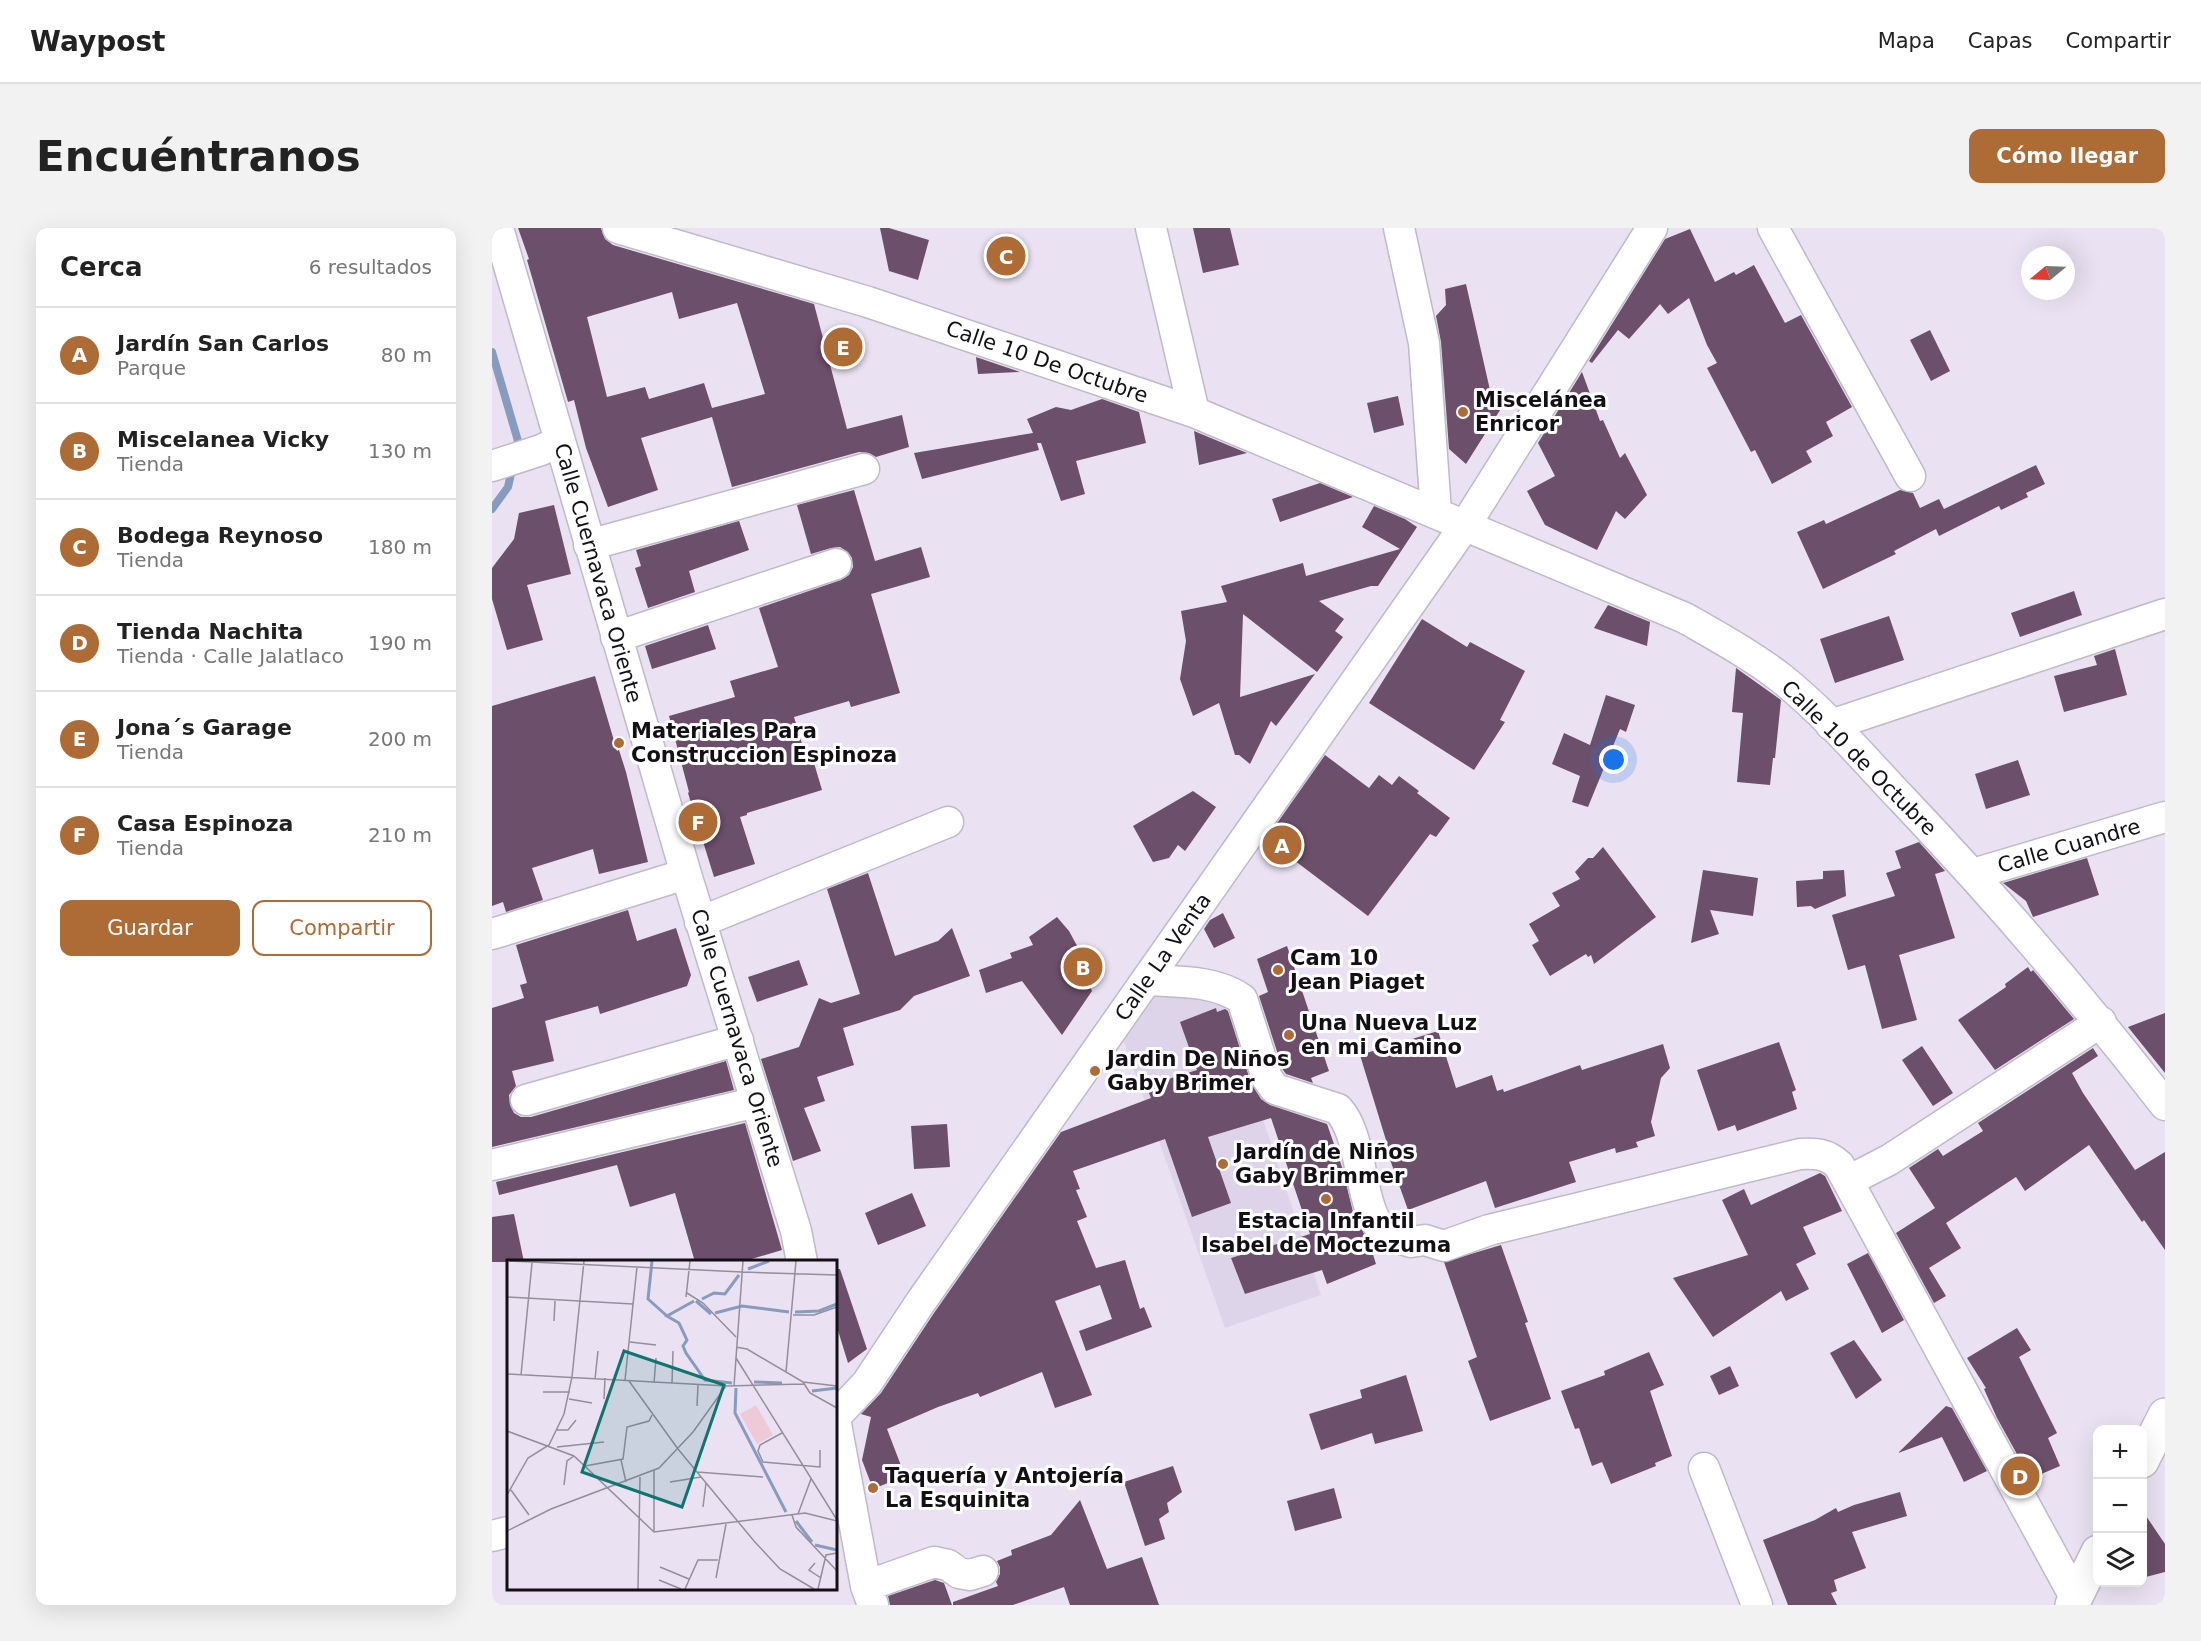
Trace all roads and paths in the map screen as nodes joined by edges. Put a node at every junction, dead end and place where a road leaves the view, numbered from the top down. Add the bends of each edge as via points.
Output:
1 (498, 228) edge
2 (618, 228) edge
3 (1151, 228) edge
4 (1399, 228) edge
5 (1652, 228) edge
6 (1773, 228) edge
7 (1194, 412) junction
8 (547, 447) junction
9 (494, 465) edge
10 (864, 469) dead end
11 (1910, 476) dead end
12 (1436, 512) junction
13 (1466, 524) junction
14 (589, 545) junction
15 (836, 564) dead end
16 (2165, 614) edge
17 (616, 636) junction
18 (1832, 725) junction
19 (2165, 818) edge
20 (948, 822) dead end
21 (686, 874) junction
22 (1973, 874) junction
23 (700, 922) junction
24 (492, 934) edge
25 (1147, 980) junction
26 (2101, 1022) junction
27 (738, 1040) junction
28 (526, 1100) dead end
29 (757, 1102) junction
30 (2165, 1105) edge
31 (492, 1165) edge
32 (1848, 1181) junction
33 (802, 1260) edge
34 (837, 1415) edge
35 (2165, 1415) edge
36 (837, 1436) edge
37 (2147, 1451) edge
38 (1704, 1468) dead end
39 (840, 1472) edge
40 (507, 1532) edge
41 (492, 1536) edge
42 (2093, 1561) edge
43 (982, 1571) dead end
44 (869, 1595) edge
45 (2074, 1601) edge
46 (1757, 1605) edge

1 - 8 street, Calle Cuernavaca Oriente
2 - 7 street, Calle 10 De Octubre via 868,302
3 - 7 street
4 - 12 street via 1424,343
5 - 13 street, Calle La Venta
6 - 11 street
7 - 12 street, Calle 10 De Octubre
8 - 9 street
8 - 14 street, Calle Cuernavaca Oriente
10 - 14 street
12 - 13 street, Calle 10 De Octubre
13 - 18 street, Calle 10 de Octubre via 1685,618 1782,679
13 - 25 street, Calle La Venta
14 - 17 street, Calle Cuernavaca Oriente
15 - 17 street
16 - 18 street
17 - 21 street, Calle Cuernavaca Oriente
18 - 22 street, Calle 10 de Octubre
19 - 22 street, Calle Cuandre
20 - 23 street
21 - 23 street, Calle Cuernavaca Oriente
21 - 24 street
22 - 26 street, Calle 10 de Octubre
23 - 27 street, Calle Cuernavaca Oriente
25 - 32 street via 1202,984 1232,992 1242,999 1267,1078 1275,1089 1338,1109 1352,1137 1370,1209 1383,1233 1411,1242 1425,1240 1444,1246 1489,1230 1800,1154 1830,1156
25 - 34 street, Calle La Venta via 867,1383
26 - 30 street, Calle 10 de Octubre
26 - 32 street via 1889,1160
27 - 28 street
27 - 29 street, Calle Cuernavaca Oriente
29 - 31 street
29 - 33 street, Calle Cuernavaca Oriente
32 - 45 street
35 - 37 main road
36 - 39 street
38 - 46 street
39 - 44 street
40 - 41 street
42 - 45 main road
43 - 44 street via 959,1573 934,1562

